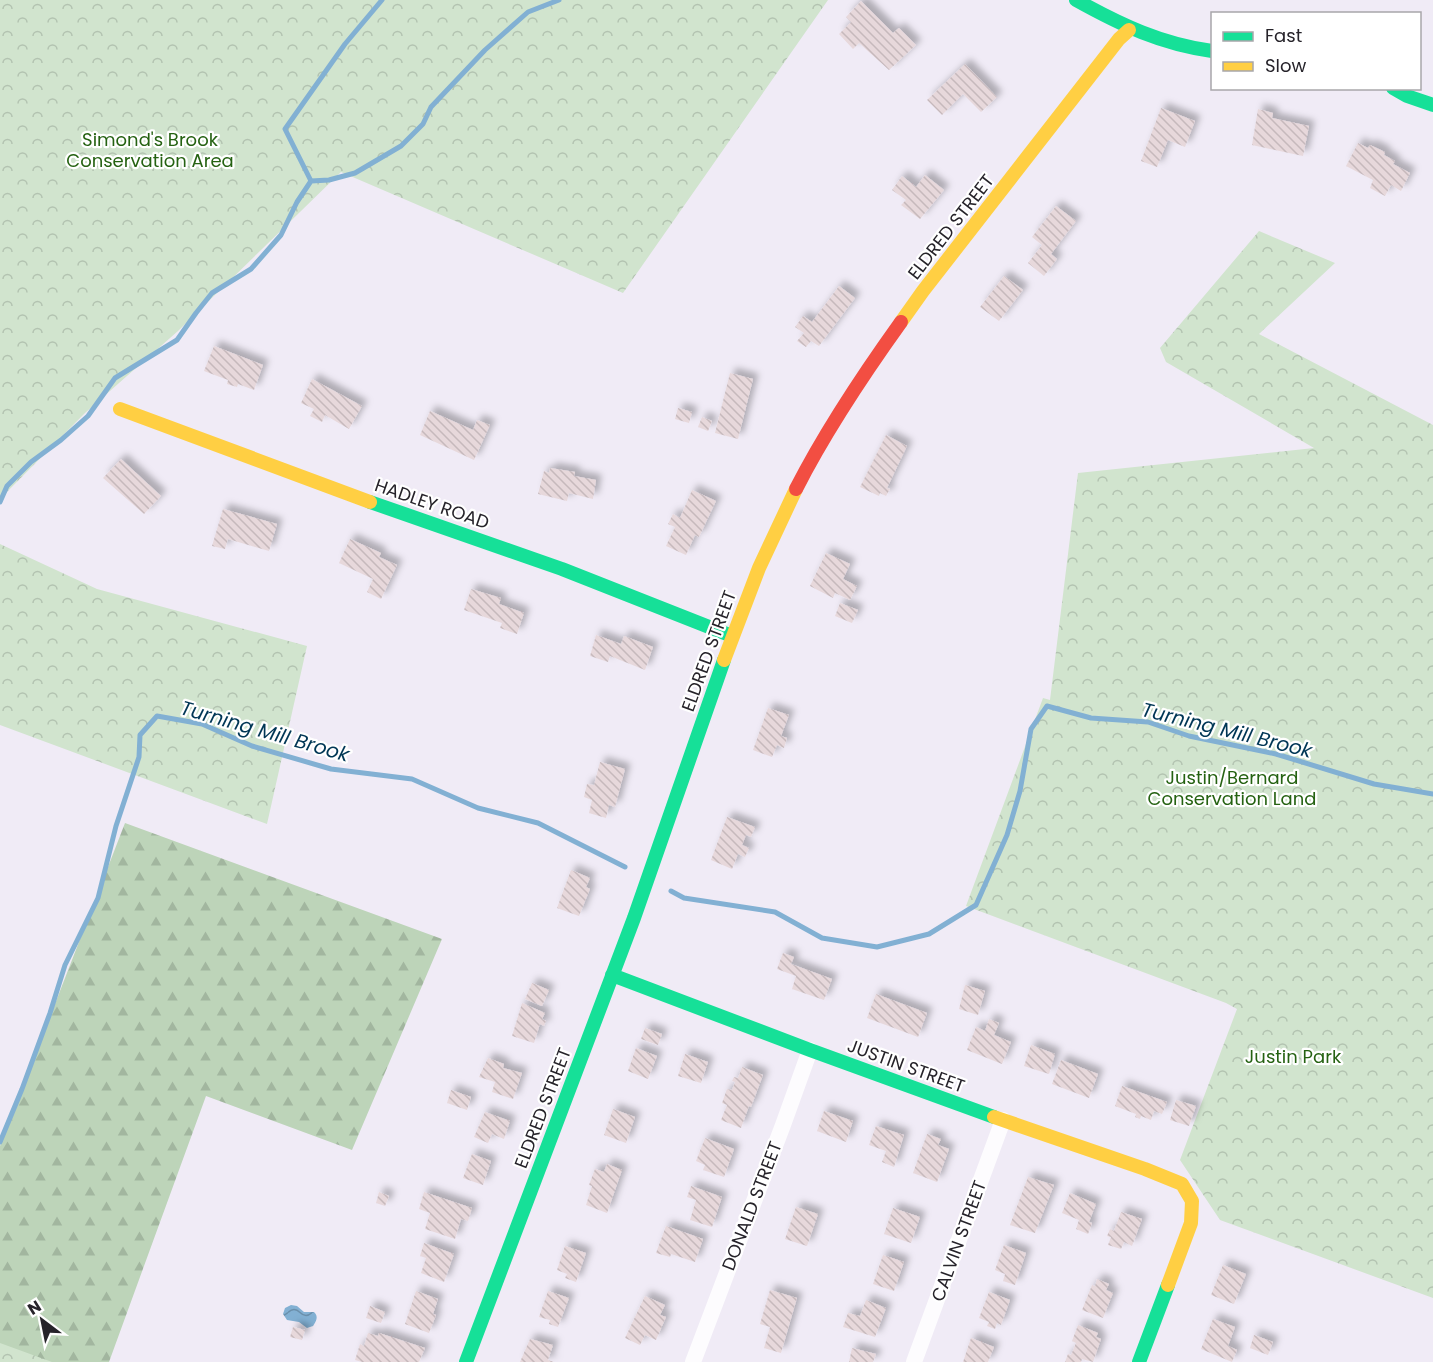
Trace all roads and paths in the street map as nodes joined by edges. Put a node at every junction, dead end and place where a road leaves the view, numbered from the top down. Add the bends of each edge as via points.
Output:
1 (1076, 0) edge
2 (1129, 30) junction
3 (1211, 51) edge
4 (1396, 90) edge
5 (1433, 105) edge
6 (120, 409) dead end
7 (732, 636) junction
8 (612, 975) junction
9 (810, 1050) junction
10 (1003, 1120) junction
11 (466, 1362) edge
12 (693, 1362) edge
13 (914, 1362) edge
14 (1139, 1362) edge

1 - 2 street
2 - 3 street via 1166,43
2 - 7 street, ELDRED STREET via 923,291 864,374 784,513
4 - 5 street
6 - 7 street, HADLEY ROAD via 562,569
7 - 8 street, ELDRED STREET
8 - 9 street, JUSTIN STREET
8 - 11 street, ELDRED STREET
9 - 10 street, JUSTIN STREET
9 - 12 street, DONALD STREET
10 - 13 street, CALVIN STREET
10 - 14 street, JUSTIN STREET via 1182,1184 1192,1201 1191,1223

